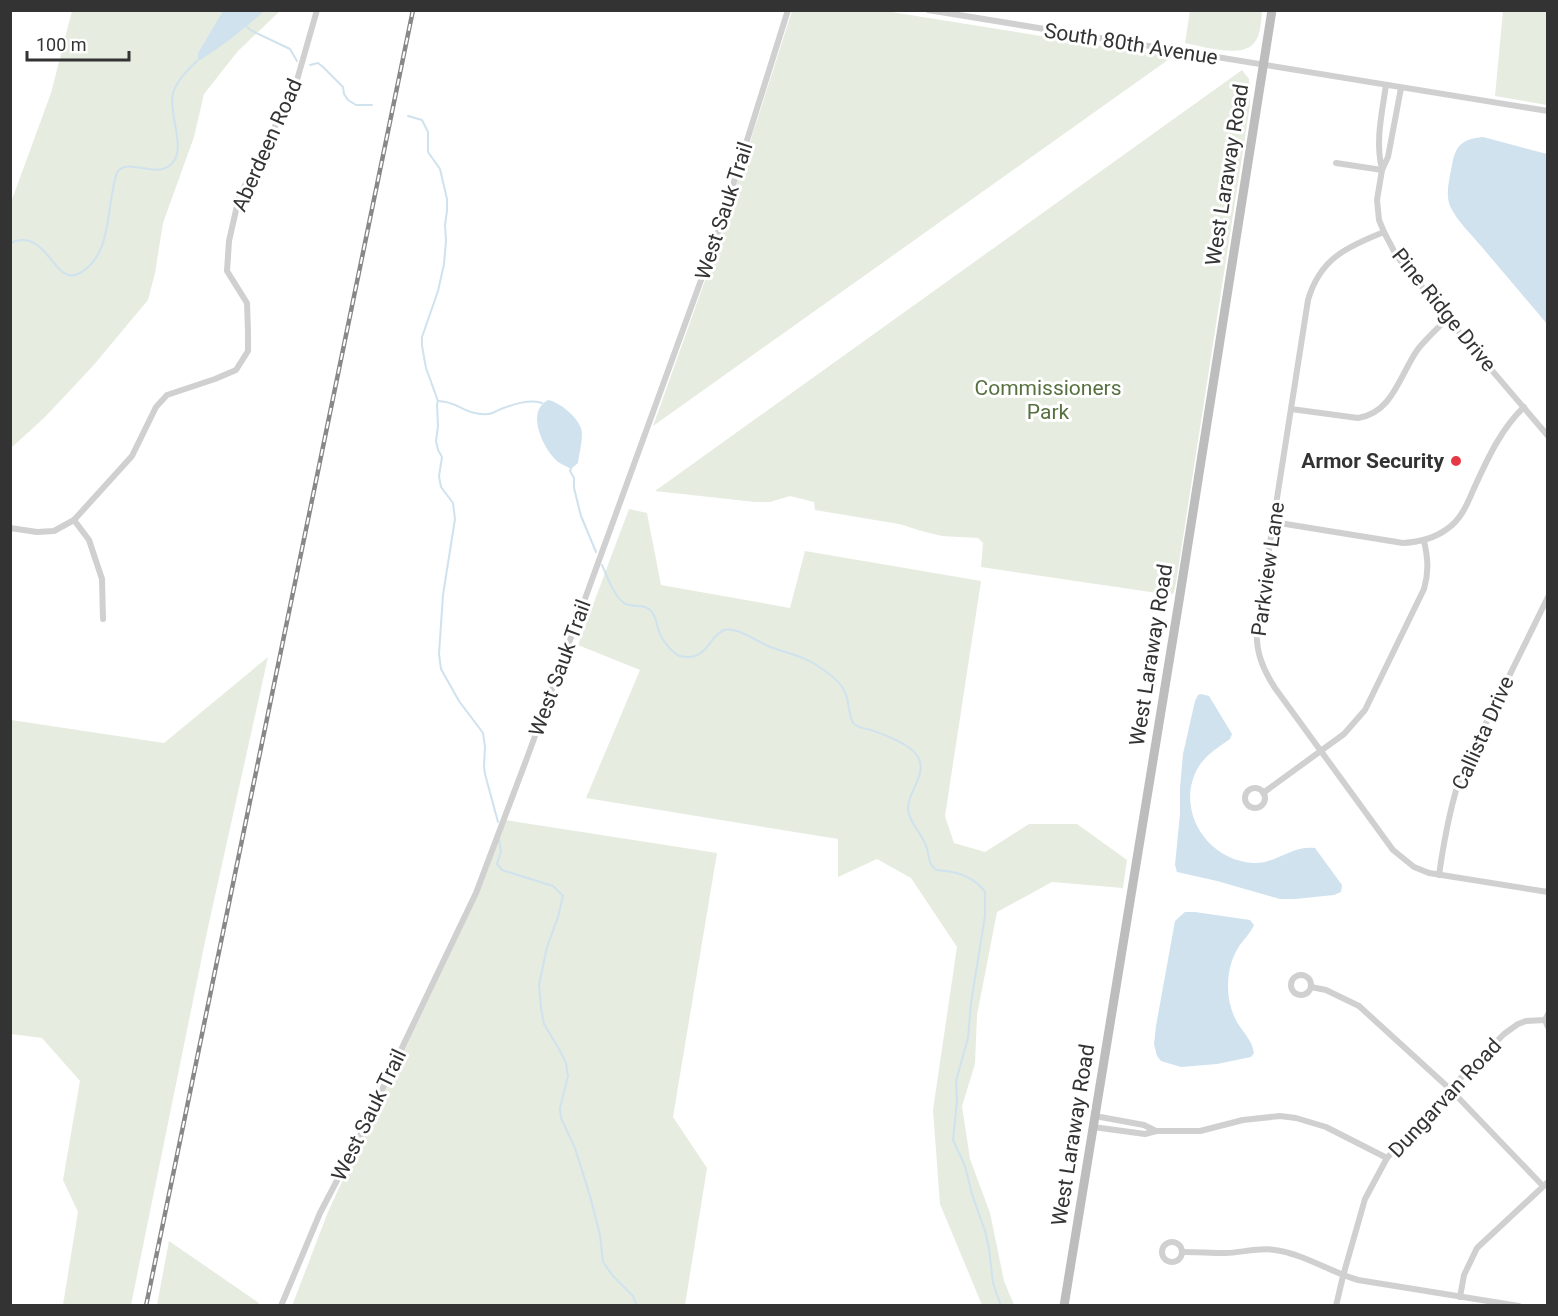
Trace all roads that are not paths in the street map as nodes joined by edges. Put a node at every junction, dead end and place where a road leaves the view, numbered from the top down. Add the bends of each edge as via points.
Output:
1 (317, 10) edge
2 (788, 10) edge
3 (928, 10) edge
4 (1272, 10) edge
5 (1263, 65) junction
6 (1386, 85) junction
7 (1401, 88) junction
8 (1548, 111) edge
9 (1336, 163) dead end
10 (1382, 170) junction
11 (1384, 232) junction
12 (1448, 318) junction
13 (1524, 407) junction
14 (1291, 409) junction
15 (1548, 436) edge
16 (74, 520) junction
17 (1274, 522) junction
18 (10, 528) edge
19 (1424, 541) junction
20 (1548, 597) edge
21 (103, 619) dead end
22 (1321, 751) junction
23 (1263, 793) dead end
24 (1439, 875) junction
25 (1548, 892) edge
26 (1311, 987) dead end
27 (1547, 1020) edge
28 (1450, 1089) junction
29 (1095, 1116) junction
30 (1093, 1127) junction
31 (1156, 1131) junction
32 (1387, 1158) junction
33 (1545, 1184) edge
34 (1183, 1252) dead end
35 (1343, 1276) junction
36 (1460, 1297) junction
37 (281, 1305) edge
38 (1064, 1305) edge
39 (1336, 1305) edge
40 (1519, 1305) edge

1 - 16 street, Aberdeen Road via 295,87 239,197 229,241 227,271 247,303 248,351 236,370 167,394 156,407 132,456
2 - 37 street, West Sauk Trail via 716,239 476,893 320,1213
3 - 5 street, South 80th Avenue
4 - 5 main road, West Laraway Road
5 - 6 street, South 80th Avenue
5 - 29 main road, West Laraway Road
6 - 7 street, South 80th Avenue
6 - 10 street, Pine Ridge Drive via 1379,156
7 - 8 street, South 80th Avenue
7 - 10 street, Pine Ridge Drive
9 - 10 street
10 - 11 street, Pine Ridge Drive via 1377,200
11 - 12 street, Pine Ridge Drive via 1396,255
11 - 14 street, Parkview Lane via 1340,252 1319,275 1308,300
12 - 13 street, Pine Ridge Drive
12 - 14 street via 1418,350 1381,409 1358,418
13 - 15 street, Pine Ridge Drive
13 - 19 street via 1504,431 1462,514 1448,529
14 - 17 street, Parkview Lane
16 - 18 street, Aberdeen Road via 54,531
16 - 21 street via 89,540 102,579
17 - 19 street via 1403,543
17 - 22 street, Parkview Lane via 1257,626 1258,653 1269,679
19 - 22 street via 1428,565 1421,596 1365,710 1344,734
20 - 24 street, Callista Drive via 1462,772 1448,818
22 - 23 street
22 - 24 street, Parkview Lane via 1393,849 1414,867
24 - 25 street, Parkview Lane
26 - 28 street via 1359,1006
27 - 28 street, Dungarvan Road via 1526,1021 1511,1029
28 - 32 street, Dungarvan Road
28 - 33 street
29 - 30 main road, West Laraway Road
29 - 31 street
30 - 31 street via 1145,1134
30 - 38 main road, West Laraway Road
31 - 32 street via 1200,1131 1280,1116 1326,1127
32 - 35 street, Dungarvan Road via 1365,1199
33 - 36 street via 1477,1248 1464,1275
34 - 35 street via 1276,1250
35 - 36 street
35 - 39 street, Dungarvan Road
36 - 40 street

